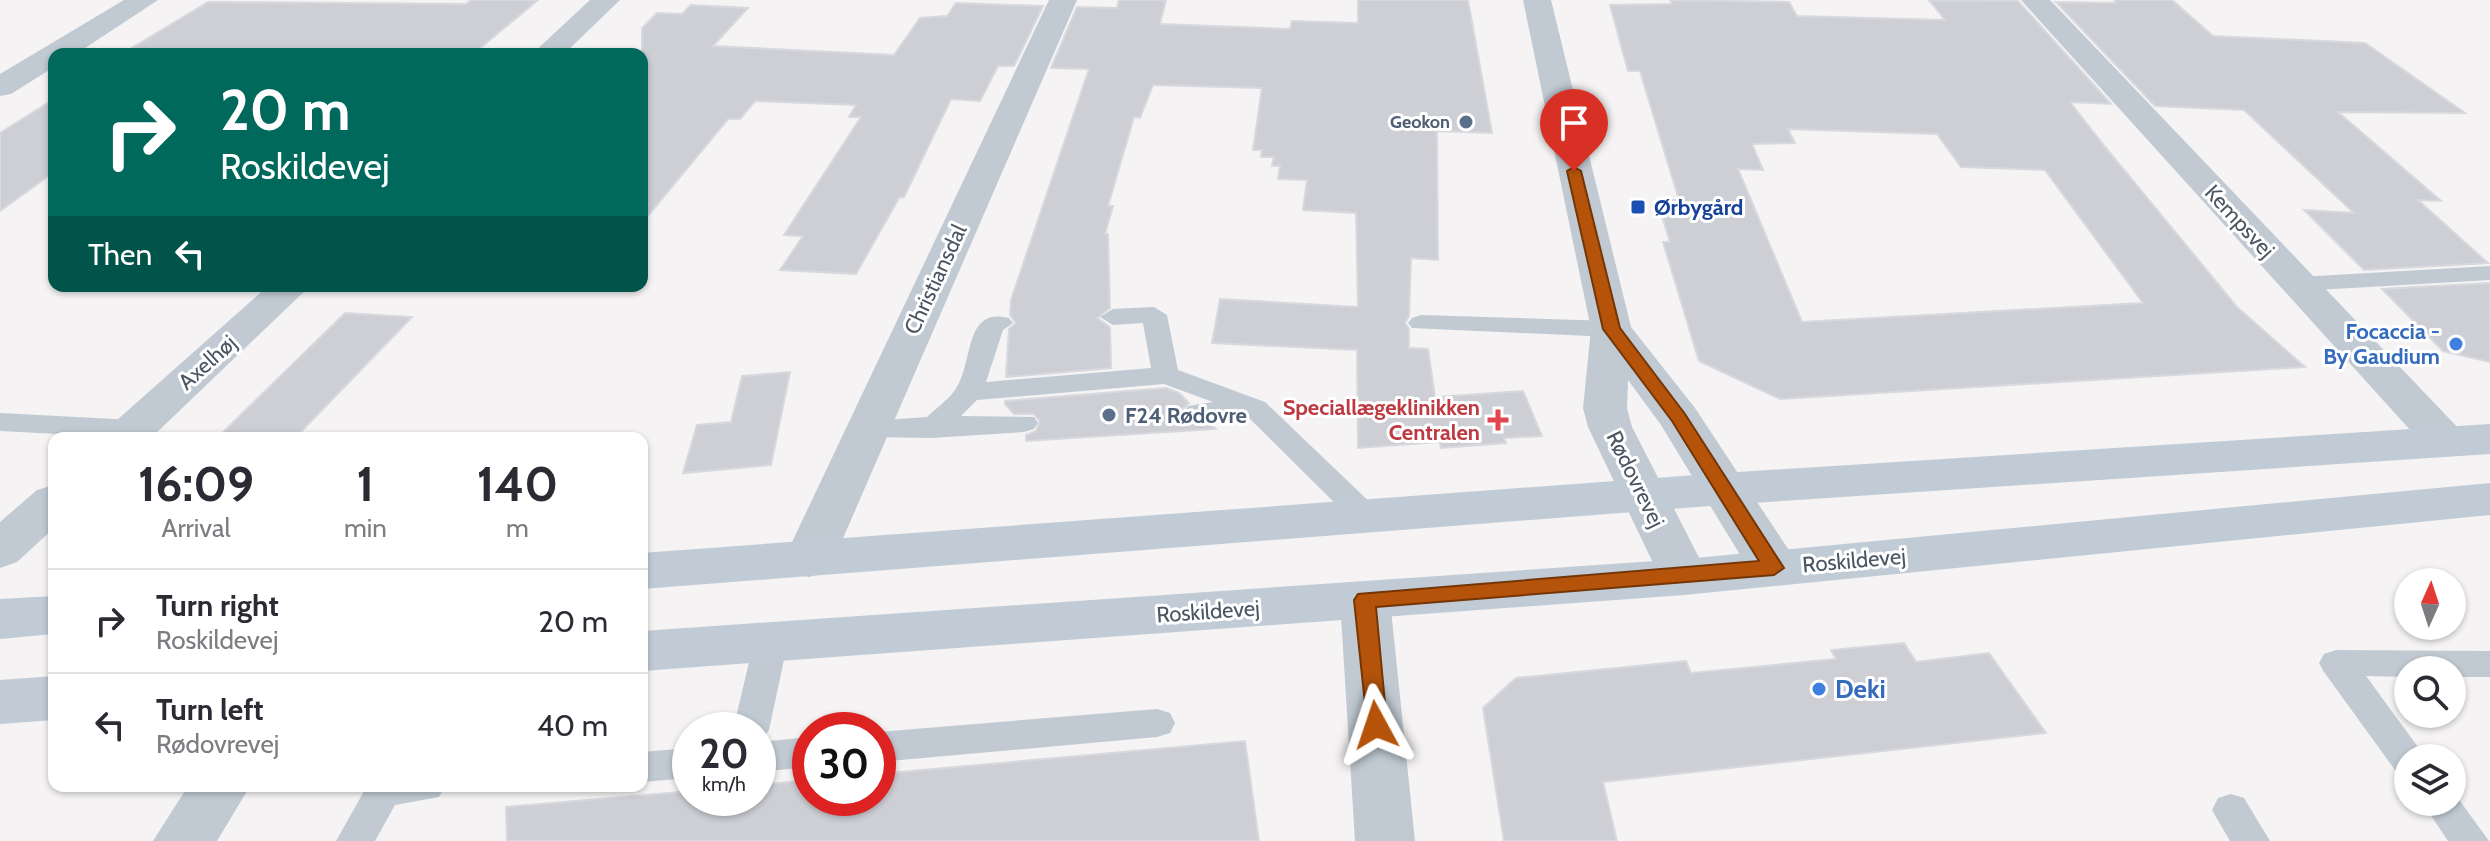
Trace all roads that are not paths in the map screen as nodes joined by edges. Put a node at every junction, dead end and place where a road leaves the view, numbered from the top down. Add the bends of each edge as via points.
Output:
1 (144, 0) edge
2 (606, 0) edge
3 (1063, 0) edge
4 (1537, 0) edge
5 (2035, 0) edge
6 (64, 48) edge
7 (554, 48) edge
8 (48, 58) edge
9 (0, 87) edge
10 (2490, 273) edge
11 (2299, 284) junction
12 (284, 292) edge
13 (1113, 317) dead end
14 (1000, 323) dead end
15 (1421, 323) dead end
16 (1611, 329) junction
17 (1166, 375) junction
18 (969, 392) junction
19 (1255, 408) junction
20 (1198, 412) dead end
21 (0, 422) edge
22 (1024, 423) dead end
23 (867, 428) junction
24 (931, 429) junction
25 (117, 432) edge
26 (130, 432) edge
27 (2468, 440) edge
28 (1723, 489) junction
29 (1642, 496) junction
30 (2490, 499) edge
31 (48, 506) edge
32 (1366, 516) junction
33 (0, 550) edge
34 (809, 559) junction
35 (1774, 568) junction
36 (648, 571) edge
37 (1684, 577) junction
38 (1365, 600) junction
39 (48, 615) edge
40 (0, 619) edge
41 (771, 641) junction
42 (648, 651) edge
43 (2490, 664) edge
44 (48, 698) edge
45 (0, 702) edge
46 (755, 712) edge
47 (1157, 723) dead end
48 (2397, 744) edge
49 (896, 745) edge
50 (672, 764) edge
51 (648, 766) edge
52 (217, 792) edge
53 (383, 792) edge
54 (2231, 810) dead end
55 (2451, 816) edge
56 (183, 841) edge
57 (355, 841) edge
58 (1385, 841) edge
59 (2251, 841) edge
60 (2470, 841) edge

1 - 6 street
2 - 7 street
3 - 23 street, Christiansdal
4 - 16 street, Rødovrevej
5 - 11 street, Kempsvej
8 - 9 street
10 - 11 lane
11 - 27 street, Kempsvej
12 - 26 street, Axelhøj
13 - 17 lane via 1154,315
14 - 18 lane via 992,323
15 - 16 lane
16 - 28 street, Rødovrevej via 1679,418
16 - 29 street, Rødovrevej via 1605,408
17 - 18 lane
17 - 19 lane
18 - 24 lane
19 - 20 lane
19 - 32 lane
21 - 25 lane
22 - 24 lane
23 - 24 lane
23 - 34 street, Christiansdal
27 - 28 main road
28 - 29 main road
28 - 35 street, Rødovrevej
29 - 32 main road
29 - 37 street, Rødovrevej
30 - 35 main road, Roskildevej
31 - 33 street
32 - 34 main road
34 - 36 main road
35 - 37 main road, Roskildevej
37 - 38 main road, Roskildevej
38 - 41 main road, Roskildevej
38 - 58 street
39 - 40 main road
41 - 42 main road, Roskildevej
41 - 46 lane
43 - 48 lane via 2336,663
44 - 45 main road
47 - 49 lane
50 - 51 lane
52 - 56 street
53 - 57 lane
54 - 59 lane
55 - 60 lane

